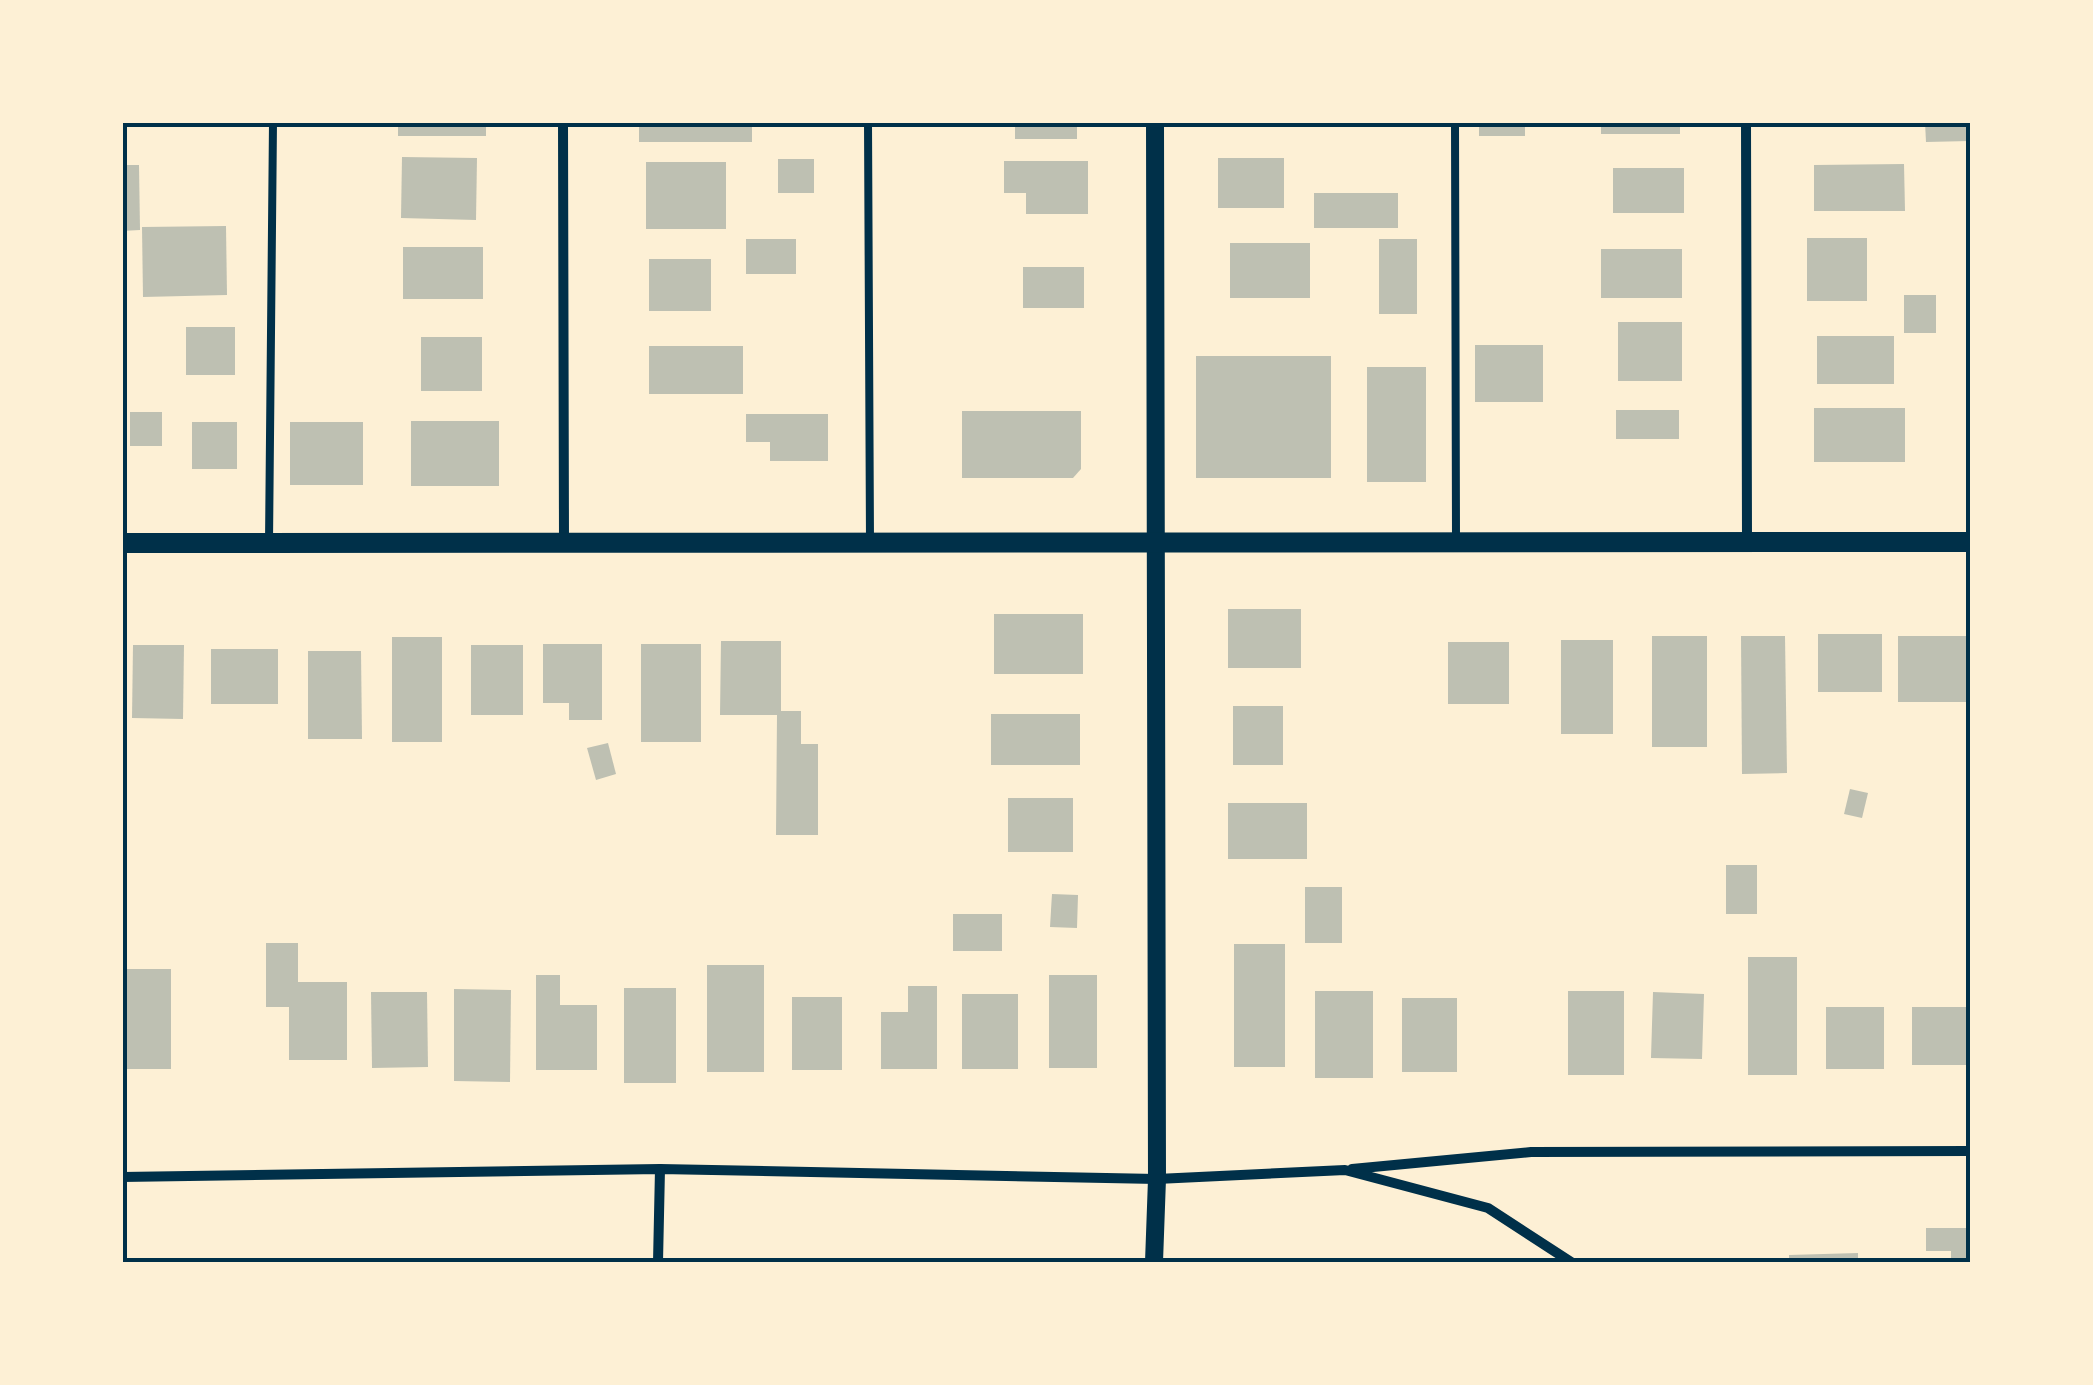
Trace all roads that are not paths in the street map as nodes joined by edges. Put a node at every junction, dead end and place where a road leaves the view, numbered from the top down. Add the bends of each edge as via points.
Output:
1 (273, 122) edge
2 (564, 122) edge
3 (868, 122) edge
4 (1155, 122) edge
5 (1455, 122) edge
6 (1746, 122) edge
7 (870, 542) junction
8 (1156, 542) junction
9 (1456, 542) junction
10 (1747, 542) junction
11 (1970, 542) edge
12 (122, 543) edge
13 (269, 543) junction
14 (564, 543) junction
15 (1970, 1151) edge
16 (660, 1169) junction
17 (1346, 1170) junction
18 (122, 1177) edge
19 (1157, 1179) junction
20 (658, 1262) edge
21 (1154, 1262) edge
22 (1571, 1262) edge

1 - 13 lane
2 - 14 street
3 - 7 lane
4 - 8 street
5 - 9 lane
6 - 10 street
7 - 8 main road
7 - 14 main road
8 - 9 main road
8 - 19 street
9 - 10 main road
10 - 11 main road
12 - 13 main road
13 - 14 main road
15 - 17 street via 1532,1152
16 - 18 street
16 - 19 street
16 - 20 street
17 - 19 street
17 - 22 street via 1488,1208
19 - 21 street

